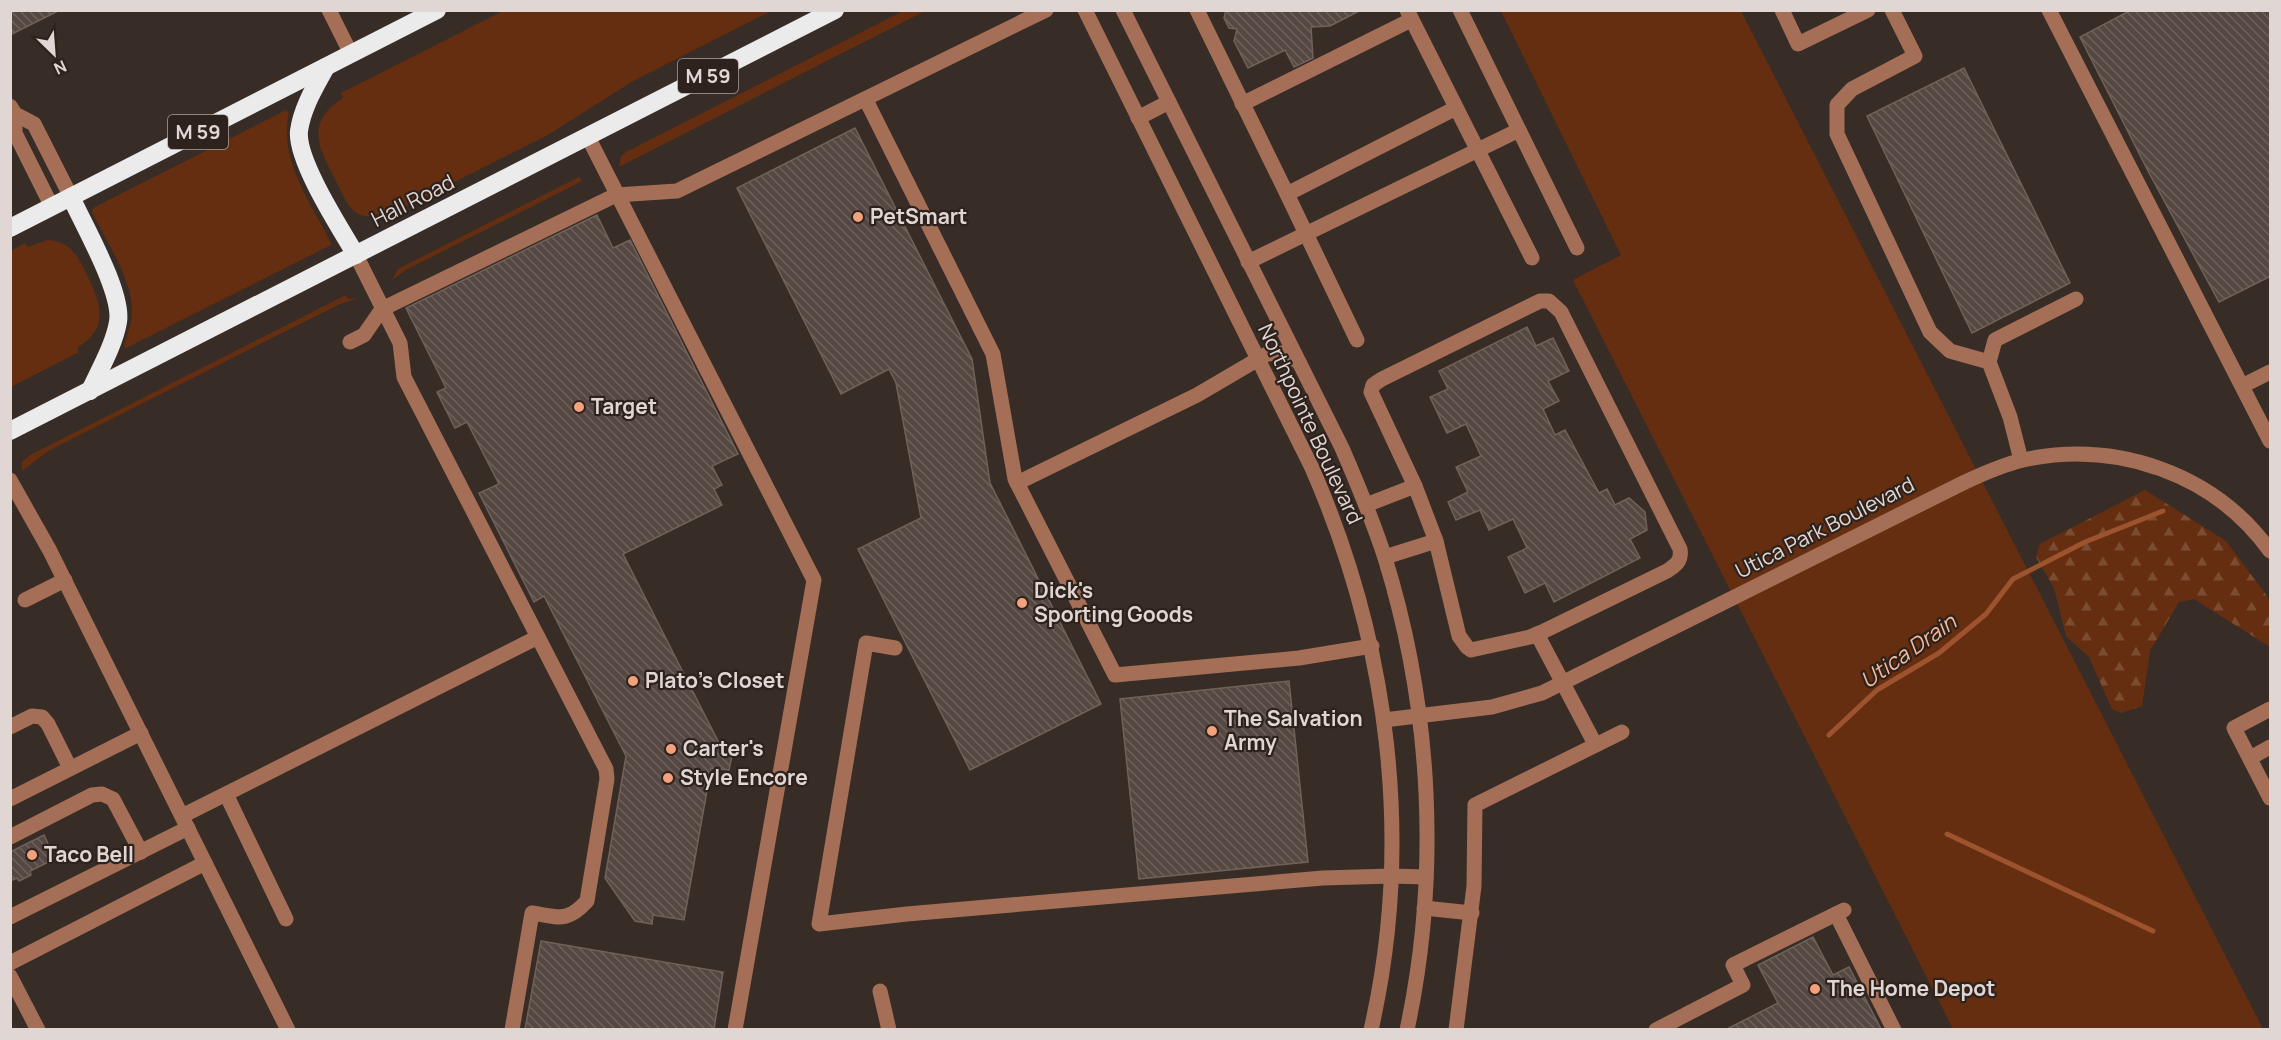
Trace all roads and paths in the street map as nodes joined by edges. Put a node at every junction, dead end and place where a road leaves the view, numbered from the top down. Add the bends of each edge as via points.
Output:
1 (329, 10) edge
2 (437, 10) edge
3 (1046, 10) edge
4 (1085, 10) edge
5 (1123, 10) edge
6 (1197, 10) edge
7 (1460, 10) edge
8 (1782, 10) edge
9 (1868, 10) edge
10 (1892, 10) edge
11 (2049, 10) edge
12 (831, 12) edge
13 (1409, 15) edge
14 (1842, 16) edge
15 (351, 54) junction
16 (326, 67) junction
17 (866, 100) junction
18 (1169, 102) junction
19 (1242, 104) junction
20 (1456, 108) junction
21 (13, 110) edge
22 (1138, 118) junction
23 (1519, 130) junction
24 (588, 137) junction
25 (1478, 151) junction
26 (1287, 194) junction
27 (616, 195) junction
28 (71, 197) junction
29 (52, 207) junction
30 (10, 228) edge
31 (1307, 233) junction
32 (1577, 248) dead end
33 (356, 255) junction
34 (1532, 258) dead end
35 (1248, 262) junction
36 (2076, 299) dead end
37 (382, 309) junction
38 (1357, 340) dead end
39 (350, 342) dead end
40 (1258, 359) junction
41 (1299, 362) junction
42 (1989, 362) junction
43 (2271, 372) edge
44 (2242, 386) junction
45 (90, 391) junction
46 (10, 431) edge
47 (2271, 441) edge
48 (2021, 460) junction
49 (10, 480) edge
50 (1017, 483) junction
51 (1415, 486) junction
52 (1366, 505) junction
53 (1436, 541) junction
54 (2271, 551) edge
55 (1384, 557) junction
56 (65, 580) junction
57 (25, 600) dead end
58 (1537, 634) junction
59 (538, 637) junction
60 (1372, 646) junction
61 (895, 648) dead end
62 (1564, 683) junction
63 (2271, 710) edge
64 (1419, 717) junction
65 (1384, 720) junction
66 (10, 727) edge
67 (1622, 732) dead end
68 (141, 733) junction
69 (1595, 744) junction
70 (2271, 747) edge
71 (2250, 758) junction
72 (70, 768) junction
73 (225, 794) junction
74 (2271, 798) edge
75 (10, 799) edge
76 (119, 809) junction
77 (185, 822) junction
78 (10, 837) edge
79 (10, 845) edge
80 (141, 852) junction
81 (205, 863) junction
82 (1391, 876) junction
83 (1426, 877) junction
84 (1424, 908) junction
85 (1472, 913) junction
86 (10, 917) edge
87 (286, 919) dead end
88 (10, 963) edge
89 (10, 976) edge
90 (880, 991) dead end
91 (38, 1029) edge
92 (288, 1029) edge
93 (513, 1029) edge
94 (735, 1029) edge
95 (889, 1029) edge
96 (1371, 1029) edge
97 (1407, 1029) edge
98 (1456, 1029) edge
99 (1656, 1029) edge
100 (1894, 1029) edge

1 - 15 street
2 - 15 highway, M 59
3 - 17 street
4 - 22 street, Northpointe Boulevard
5 - 18 street, Northpointe Boulevard
6 - 19 street
7 - 23 street
8 - 14 street via 1798,44
9 - 14 street
10 - 42 street via 1915,56 1852,89 1837,105 1837,134 1930,332 1950,351
11 - 44 street
12 - 24 highway, Hall Road / M 59
13 - 19 street
13 - 20 street
15 - 16 highway, M 59
16 - 28 highway, M 59
16 - 33 highway via 302,116 299,140 306,162
17 - 27 street via 677,191
17 - 50 street via 993,354
18 - 22 street
18 - 35 street, Northpointe Boulevard
19 - 26 street
20 - 25 street
20 - 26 street
21 - 28 street via 34,124
21 - 29 street via 15,133
22 - 40 street, Northpointe Boulevard
23 - 25 street
23 - 32 street
24 - 27 street
24 - 33 highway, Hall Road / M 59
25 - 31 street
25 - 34 street
26 - 31 street
27 - 37 street
27 - 94 street via 814,580
28 - 29 highway, M 59
28 - 45 highway via 119,310 115,333
29 - 30 highway, M 59
31 - 35 street
31 - 38 street
33 - 37 street
33 - 45 highway, Hall Road / M 59
35 - 41 street, Northpointe Boulevard
36 - 42 street via 1995,340
37 - 39 street via 364,335
37 - 59 street via 400,343 404,377
40 - 41 street via 1283,353
40 - 50 street via 1197,395
40 - 60 street, Northpointe Boulevard via 1328,503
41 - 52 street, Northpointe Boulevard
42 - 48 street
43 - 44 street
44 - 47 street
45 - 46 highway, Hall Road / M 59
48 - 54 street, Utica Park Boulevard via 2091,454 2160,468 2192,482 2221,502
48 - 62 street, Utica Park Boulevard via 1963,483
49 - 56 street
50 - 60 street via 1115,675 1299,658
51 - 52 street
51 - 53 street
51 - 58 street via 1373,399 1373,385 1540,301 1557,305 1675,538 1681,557 1667,571
52 - 55 street, Northpointe Boulevard
53 - 55 street
53 - 58 street via 1459,636 1467,647 1479,649
55 - 64 street, Northpointe Boulevard via 1403,629
56 - 57 street
56 - 68 street
58 - 62 street
59 - 73 street
59 - 93 street via 606,769 607,779 587,901 576,913 563,918 532,913
60 - 65 street, Northpointe Boulevard
61 - 82 street via 866,643 819,924 1311,879
62 - 64 street, Utica Park Boulevard via 1508,704
62 - 69 street
63 - 71 street via 2234,728
64 - 65 street, Utica Park Boulevard
64 - 83 street, Northpointe Boulevard via 1427,815
65 - 82 street, Northpointe Boulevard via 1392,818
66 - 72 street via 32,716 42,717
67 - 69 street
68 - 72 street
68 - 77 street
69 - 85 street via 1475,805
70 - 71 street
71 - 74 street
72 - 75 street
73 - 77 street
73 - 87 street
76 - 78 street via 113,799 92,795
76 - 79 street via 94,804
76 - 80 street
77 - 80 street
77 - 81 street
80 - 86 street
81 - 88 street
81 - 92 street
82 - 83 street
82 - 96 street, Northpointe Boulevard via 1383,964
83 - 84 street, Northpointe Boulevard
84 - 85 street
84 - 97 street, Northpointe Boulevard
85 - 98 street
89 - 91 street
90 - 95 street
99 - 100 street via 1743,985 1733,965 1840,912

